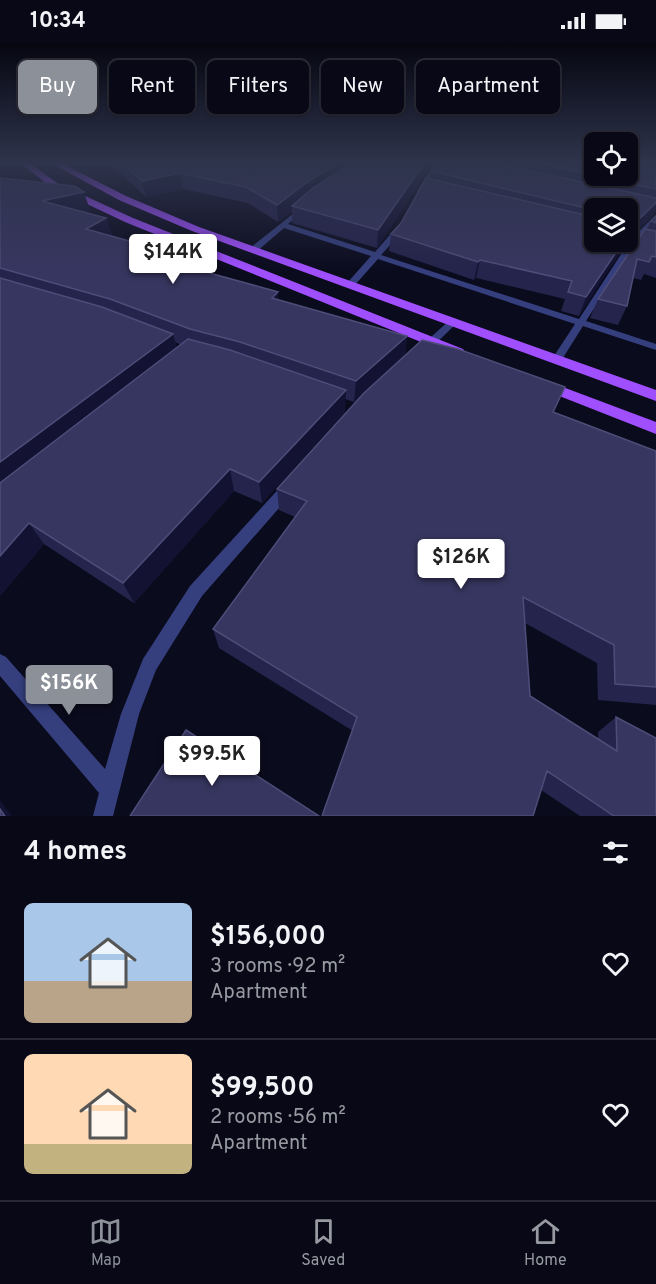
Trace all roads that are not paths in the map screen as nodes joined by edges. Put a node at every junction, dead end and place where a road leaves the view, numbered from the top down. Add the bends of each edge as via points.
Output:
1 (82, 198) edge
2 (124, 198) edge
3 (310, 202) edge
4 (656, 216) edge
5 (405, 219) edge
6 (283, 225) junction
7 (638, 233) edge
8 (638, 242) edge
9 (645, 244) edge
10 (253, 250) junction
11 (623, 252) edge
12 (378, 255) junction
13 (351, 284) junction
14 (454, 321) junction
15 (580, 323) junction
16 (432, 342) junction
17 (656, 347) edge
18 (415, 357) edge
19 (475, 358) edge
20 (557, 359) junction
21 (529, 379) edge
22 (656, 396) edge
23 (656, 428) edge
24 (296, 479) edge
25 (0, 663) edge
26 (111, 791) junction
27 (103, 816) edge

1 - 16 main road
2 - 10 main road
3 - 6 street
4 - 7 street
5 - 12 street
6 - 10 street
6 - 12 street
8 - 9 street
10 - 13 main road
11 - 15 street
12 - 13 street
12 - 15 street
13 - 14 main road
14 - 16 street
14 - 20 main road
15 - 17 street
15 - 20 street
16 - 18 street
16 - 19 main road
20 - 22 main road
21 - 23 main road
24 - 26 street via 196,591 149,665 130,714
25 - 26 street
26 - 27 street

